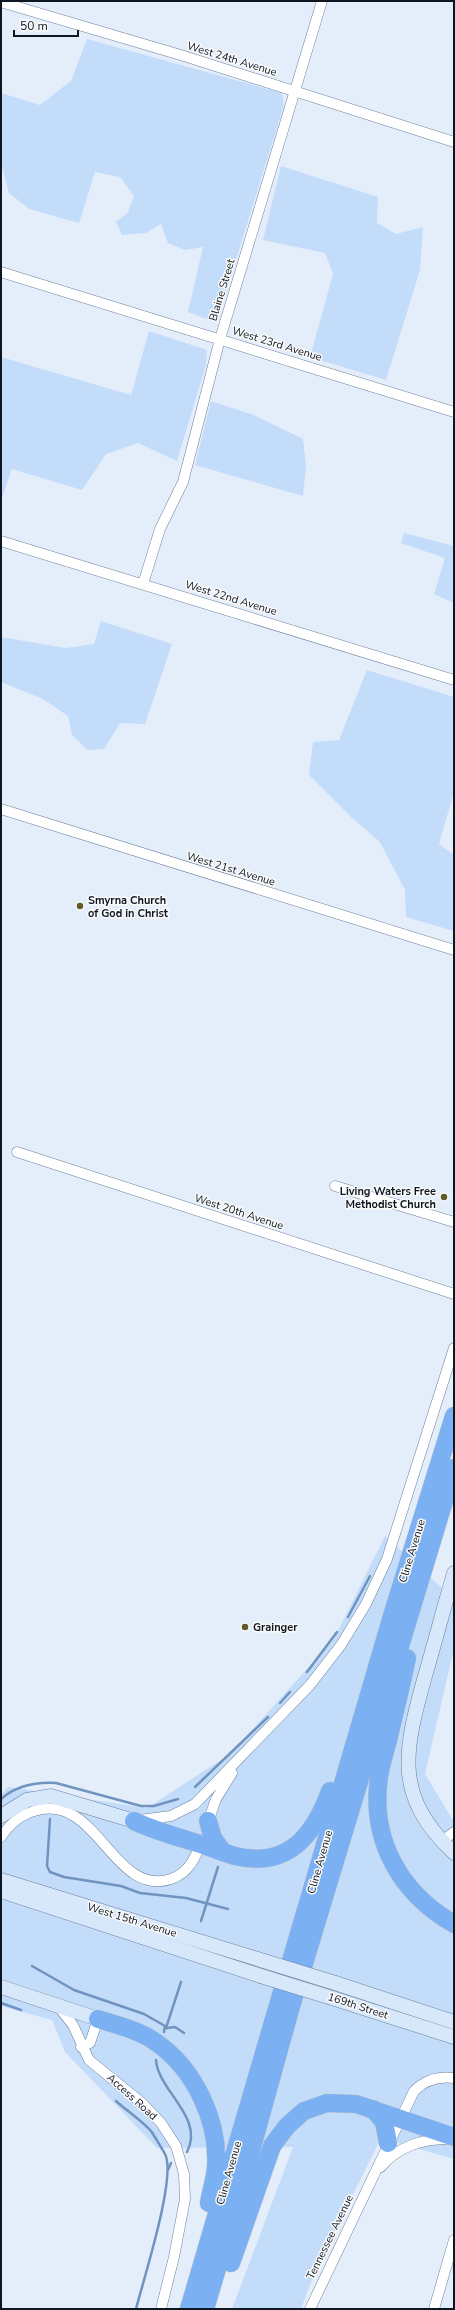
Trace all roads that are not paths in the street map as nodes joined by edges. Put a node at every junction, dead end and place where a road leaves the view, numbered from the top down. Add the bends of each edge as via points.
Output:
1 (322, 1) edge
2 (1, 2) edge
3 (294, 91) junction
4 (454, 142) edge
5 (1, 272) edge
6 (220, 339) junction
7 (454, 412) edge
8 (1, 541) edge
9 (143, 584) junction
10 (454, 680) edge
11 (1, 809) edge
12 (454, 950) edge
13 (17, 1152) dead end
14 (335, 1186) dead end
15 (454, 1222) edge
16 (454, 1294) edge
17 (454, 1348) edge
18 (454, 1416) edge
19 (454, 1468) edge
20 (422, 1573) junction
21 (454, 1573) edge
22 (394, 1609) junction
23 (240, 1760) junction
24 (1, 1816) edge
25 (134, 1821) junction
26 (208, 1821) junction
27 (454, 1832) edge
28 (1, 1837) edge
29 (442, 1841) junction
30 (201, 1844) junction
31 (223, 1852) junction
32 (454, 1853) edge
33 (1, 1872) edge
34 (6, 1890) edge
35 (454, 1924) edge
36 (264, 1961) joint
37 (261, 1976) joint
38 (1, 1987) edge
39 (57, 2005) junction
40 (98, 2019) junction
41 (454, 2022) edge
42 (454, 2037) edge
43 (82, 2046) junction
44 (454, 2078) edge
45 (373, 2108) junction
46 (400, 2118) junction
47 (454, 2138) edge
48 (388, 2143) junction
49 (374, 2176) junction
50 (454, 2240) edge
51 (160, 2309) edge
52 (188, 2309) edge
53 (205, 2309) edge
54 (215, 2309) edge
55 (310, 2309) edge
56 (434, 2309) edge

1 - 3 street, Blaine Street
2 - 3 street, West 24th Avenue
3 - 4 street, West 24th Avenue
3 - 6 street, Blaine Street
5 - 6 street, West 23rd Avenue
6 - 7 street, West 23rd Avenue
6 - 9 street, Blaine Street via 183,482 160,529
8 - 9 street, West 22nd Avenue
9 - 10 street, West 22nd Avenue
11 - 12 street, West 21st Avenue
13 - 16 street, West 20th Avenue
14 - 15 street
17 - 23 street, Cline Avenue via 387,1559 366,1604 341,1645 310,1685
18 - 22 highway, Cline Avenue
19 - 20 highway, Cline Avenue
20 - 35 highway via 408,1656 379,1777 378,1812 382,1840 401,1879 435,1913
20 - 53 highway, Cline Avenue via 290,2010
21 - 29 main road via 413,1719 407,1756 408,1776 417,1804 430,1828
22 - 31 highway via 323,1808 311,1831 288,1851 265,1857 244,1857
22 - 52 highway, Cline Avenue
23 - 25 street, Cline Avenue via 195,1804 171,1816
23 - 26 street, Cline Avenue via 216,1799
24 - 25 main road, Cline Avenue via 27,1800 50,1796
25 - 30 highway
26 - 30 street, Cline Avenue
26 - 31 highway via 213,1838
27 - 29 street
28 - 30 street, Cline Avenue via 11,1824 24,1814 42,1808 59,1809 84,1822 135,1875 156,1881 172,1879 186,1871
29 - 32 main road
30 - 31 highway
33 - 34 main road
34 - 36 main road, West 15th Avenue
34 - 37 main road, West 15th Avenue
36 - 41 main road, 169th Street, bridge
37 - 42 main road, 169th Street, bridge
38 - 39 main road
39 - 40 main road
39 - 43 street, Access Road via 73,2025
40 - 43 street via 90,2043
40 - 52 highway via 132,2030 157,2043 188,2075 202,2098 213,2129 216,2167 192,2270
43 - 51 street, Access Road via 89,2060 142,2103 176,2146 184,2174 185,2200 174,2257
44 - 46 street, Tennessee Avenue via 439,2078 421,2084 414,2090
45 - 46 highway
45 - 48 highway via 384,2122
45 - 54 highway via 343,2102 327,2103 304,2111 287,2126 272,2146
46 - 47 highway
46 - 48 street, Tennessee Avenue
47 - 49 street, Tennessee Avenue via 415,2143 386,2160
48 - 49 street, Tennessee Avenue
49 - 55 street, Tennessee Avenue
50 - 56 street

